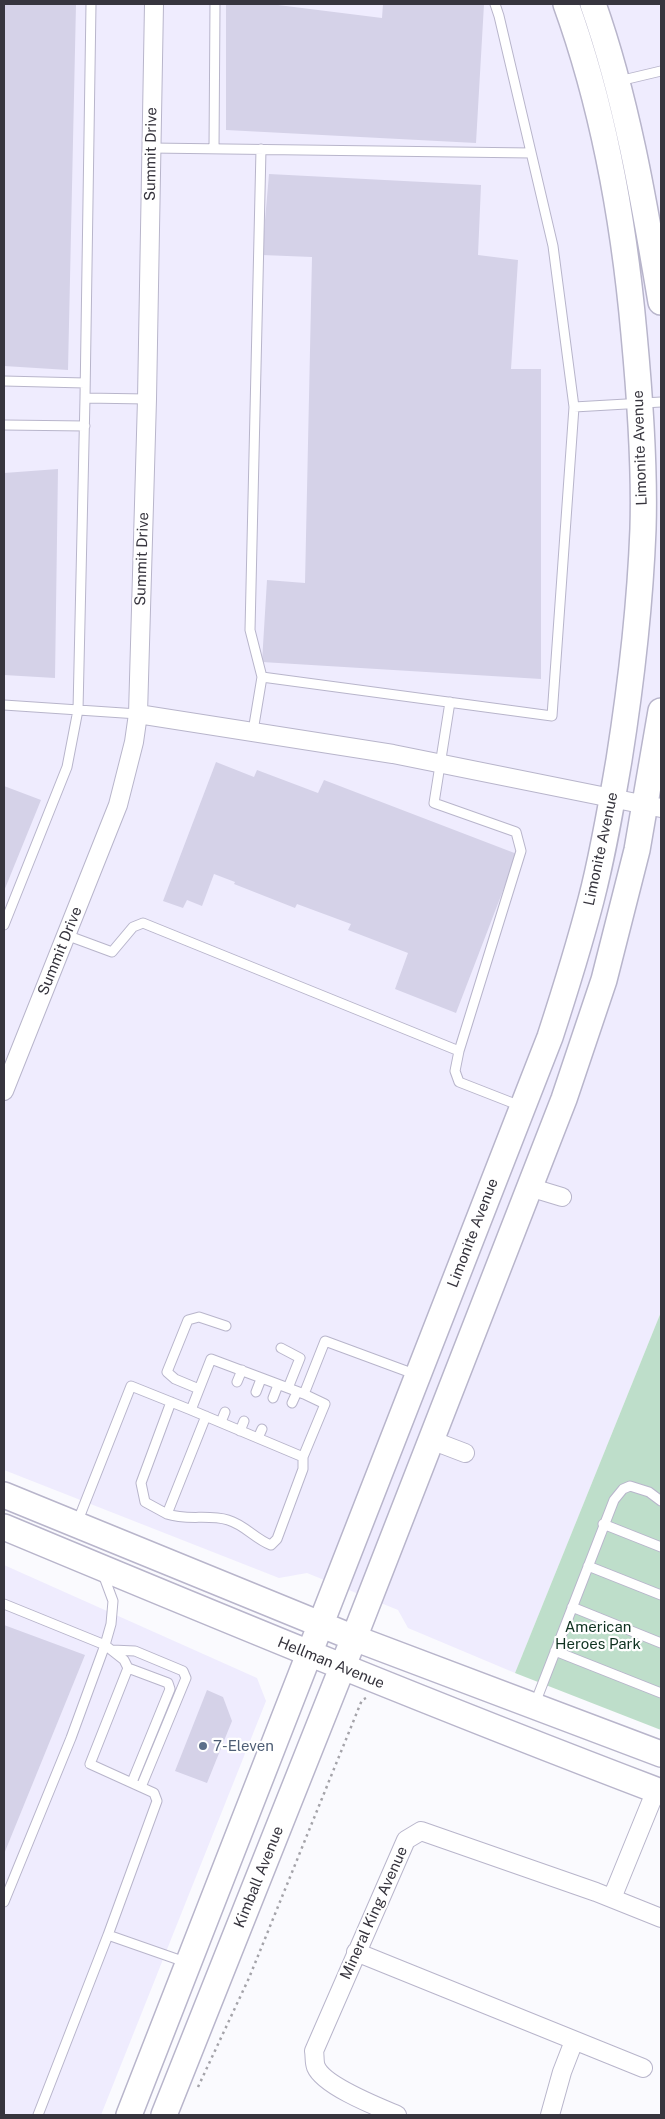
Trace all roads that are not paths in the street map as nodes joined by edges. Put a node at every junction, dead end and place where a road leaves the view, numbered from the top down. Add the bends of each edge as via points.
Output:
1 (91, 4) edge
2 (154, 4) edge
3 (215, 4) edge
4 (495, 4) edge
5 (566, 4) edge
6 (593, 4) edge
7 (661, 71) edge
8 (616, 81) junction
9 (151, 148) junction
10 (214, 149) junction
11 (261, 149) junction
12 (531, 153) junction
13 (661, 302) edge
14 (4, 381) edge
15 (85, 383) junction
16 (85, 398) junction
17 (147, 399) junction
18 (650, 402) edge
19 (574, 407) junction
20 (4, 425) edge
21 (85, 426) junction
22 (262, 678) junction
23 (450, 702) junction
24 (4, 705) edge
25 (78, 710) junction
26 (661, 711) edge
27 (138, 714) junction
28 (253, 731) junction
29 (441, 763) junction
30 (613, 799) junction
31 (653, 806) edge
32 (4, 925) edge
33 (66, 935) junction
34 (459, 1051) junction
35 (4, 1090) edge
36 (523, 1107) junction
37 (529, 1187) junction
38 (562, 1197) dead end
39 (226, 1326) dead end
40 (281, 1348) dead end
41 (242, 1370) junction
42 (417, 1376) junction
43 (261, 1379) junction
44 (237, 1382) dead end
45 (278, 1385) junction
46 (288, 1388) junction
47 (199, 1389) junction
48 (256, 1392) dead end
49 (301, 1393) junction
50 (273, 1398) dead end
51 (171, 1402) junction
52 (292, 1403) dead end
53 (191, 1410) junction
54 (225, 1412) dead end
55 (206, 1416) junction
56 (221, 1422) junction
57 (244, 1422) dead end
58 (262, 1429) dead end
59 (240, 1431) junction
60 (258, 1438) junction
61 (431, 1440) junction
62 (464, 1453) dead end
63 (304, 1458) junction
64 (4, 1495) edge
65 (661, 1501) edge
66 (167, 1514) junction
67 (603, 1524) junction
68 (76, 1525) junction
69 (4, 1527) edge
70 (661, 1547) edge
71 (588, 1566) junction
72 (100, 1568) junction
73 (661, 1595) edge
74 (4, 1604) edge
75 (572, 1607) junction
76 (320, 1624) junction
77 (354, 1638) junction
78 (661, 1643) edge
79 (108, 1647) junction
80 (555, 1651) junction
81 (308, 1654) junction
82 (342, 1667) junction
83 (128, 1668) junction
84 (661, 1693) edge
85 (534, 1706) junction
86 (661, 1754) edge
87 (132, 1782) junction
88 (141, 1787) junction
89 (658, 1791) edge
90 (612, 1898) junction
91 (4, 1902) edge
92 (661, 1918) edge
93 (108, 1934) junction
94 (356, 1952) junction
95 (188, 1963) junction
96 (574, 2041) junction
97 (643, 2068) dead end
98 (38, 2115) edge
99 (129, 2115) edge
100 (164, 2115) edge
101 (397, 2115) edge
102 (550, 2115) edge

1 - 15 lane
2 - 9 street, Summit Drive
3 - 10 lane
4 - 12 lane
5 - 18 main road, Limonite Avenue via 603,132
6 - 8 main road
7 - 8 lane
8 - 13 main road via 642,190
9 - 10 lane
9 - 17 street, Summit Drive
10 - 11 lane
11 - 12 lane
11 - 22 lane via 250,630
12 - 19 lane via 553,246
14 - 15 lane
15 - 16 lane
16 - 17 lane
16 - 21 lane
17 - 27 street, Summit Drive
18 - 19 lane
18 - 30 main road, Limonite Avenue via 639,592 629,695
19 - 23 lane via 552,716
20 - 21 lane
21 - 25 lane
22 - 23 lane
22 - 28 lane
23 - 29 lane
24 - 25 lane
25 - 27 lane
25 - 32 lane via 67,767
26 - 31 main road
27 - 28 street
27 - 33 street, Summit Drive via 118,806
28 - 29 street
29 - 30 street
29 - 34 lane via 434,803 516,832 521,851
30 - 31 street
30 - 36 main road, Limonite Avenue via 592,898 573,965
31 - 37 main road via 637,850 604,980 564,1098
33 - 34 lane via 112,952 133,927 143,923
33 - 35 street, Summit Drive
34 - 36 lane via 455,1071 459,1082
36 - 37 main road via 533,1114 536,1125
36 - 42 main road, Limonite Avenue
37 - 38 street
37 - 61 main road
39 - 47 lane via 199,1317 188,1320 167,1372
40 - 46 lane via 300,1358
41 - 43 lane
41 - 44 lane
41 - 47 lane via 211,1359
42 - 49 lane via 325,1341
42 - 76 main road, Limonite Avenue
43 - 45 lane
43 - 48 lane
45 - 46 lane
45 - 50 lane
46 - 49 lane
47 - 53 lane
49 - 52 lane
49 - 63 lane via 325,1404
51 - 53 lane
51 - 66 lane via 141,1482 145,1502
51 - 68 lane via 131,1386
53 - 55 lane
54 - 56 lane
55 - 56 lane
55 - 66 lane
56 - 59 lane
57 - 59 lane
58 - 60 lane
59 - 60 lane
60 - 63 lane via 277,1441
61 - 62 street
61 - 77 main road
63 - 66 lane via 303,1469 277,1539 271,1545 228,1520
64 - 68 main road, Hellman Avenue
65 - 67 lane via 649,1492 630,1486 618,1494
67 - 70 lane
67 - 71 lane
68 - 76 main road, Hellman Avenue
69 - 72 main road, Hellman Avenue
71 - 73 lane
71 - 75 lane
72 - 79 lane via 113,1601
72 - 81 main road, Hellman Avenue
74 - 79 lane
75 - 78 lane
75 - 80 lane
76 - 77 main road, Hellman Avenue
76 - 81 main road, Limonite Avenue
77 - 82 main road, Kimball Avenue
77 - 85 main road, Hellman Avenue
79 - 83 lane via 124,1660
79 - 88 lane via 135,1651 183,1671 186,1678
79 - 91 lane
80 - 84 lane
80 - 85 lane
81 - 82 main road, Hellman Avenue
81 - 95 main road
82 - 89 main road, Hellman Avenue
82 - 100 main road, Kimball Avenue
83 - 87 lane via 125,1689 116,1712 90,1764
83 - 87 lane via 168,1683 170,1689 160,1702
85 - 86 main road, Hellman Avenue
87 - 88 lane
88 - 93 lane via 154,1793 157,1801
89 - 90 street
90 - 92 street, Mineral King Avenue
90 - 94 street, Mineral King Avenue via 421,1831 406,1840
93 - 95 lane
93 - 98 lane
94 - 96 street
94 - 101 street, Mineral King Avenue via 314,2051 316,2067 327,2080
95 - 99 main road
96 - 97 street
96 - 102 street

